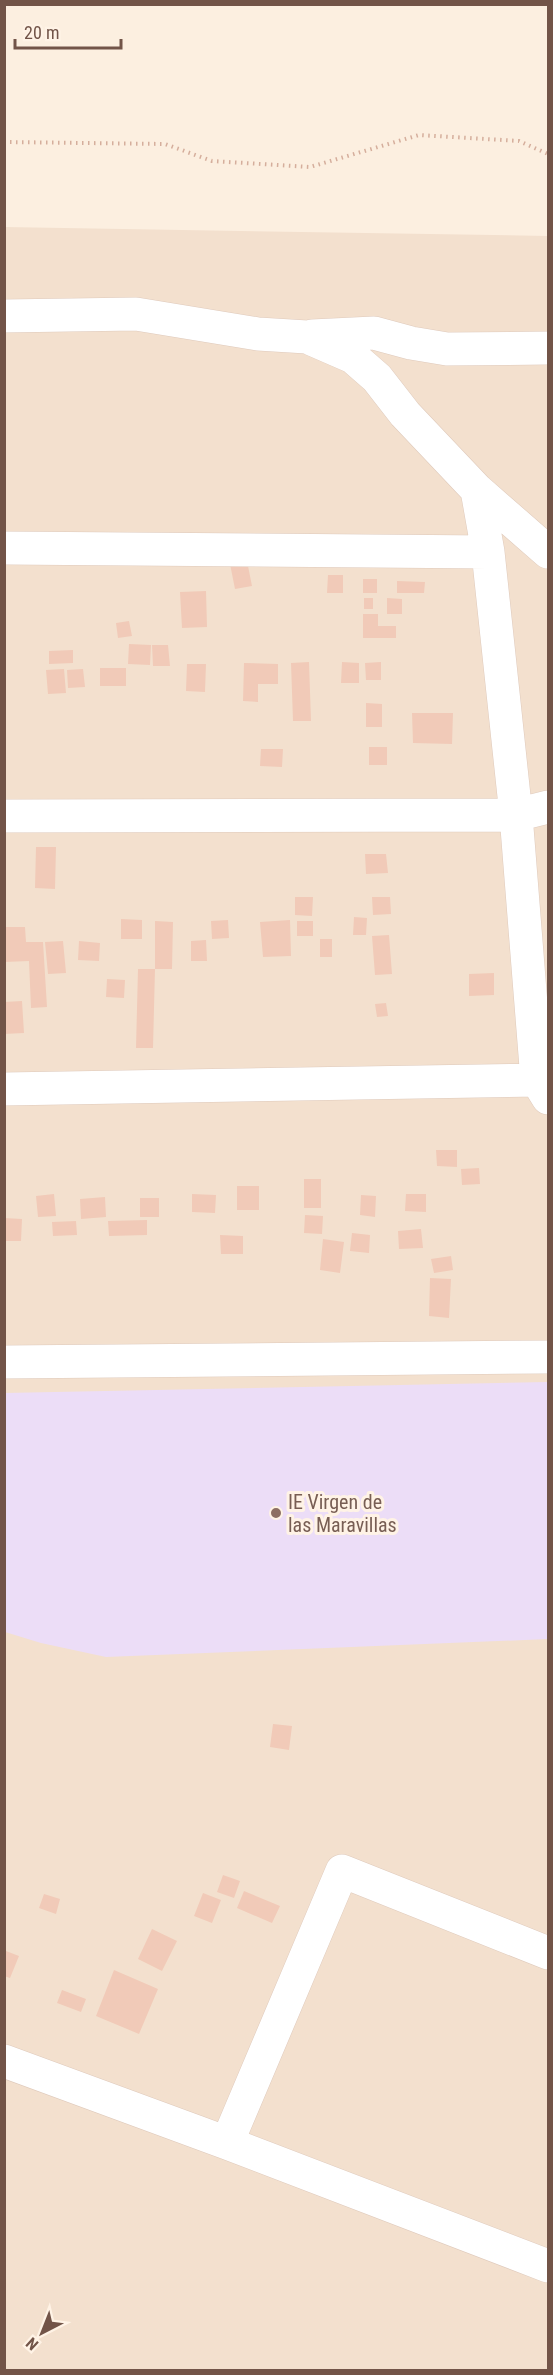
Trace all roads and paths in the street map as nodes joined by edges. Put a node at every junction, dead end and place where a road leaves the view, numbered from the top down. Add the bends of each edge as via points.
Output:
1 (4, 142) edge
2 (549, 154) edge
3 (4, 316) edge
4 (307, 336) junction
5 (549, 348) edge
6 (477, 490) junction
7 (4, 548) edge
8 (488, 552) junction
9 (549, 552) edge
10 (549, 807) edge
11 (516, 815) junction
12 (4, 816) edge
13 (4, 1089) edge
14 (543, 1089) edge
15 (549, 1357) edge
16 (4, 1362) edge
17 (549, 1953) edge
18 (4, 2061) edge
19 (227, 2142) junction
20 (549, 2266) edge

1 - 2 path via 165,144 212,161 310,166 419,135 519,141
3 - 4 street via 136,314 258,334
4 - 5 street via 374,333 447,349
4 - 6 street via 353,357 377,378 405,414
6 - 8 street
6 - 9 street
7 - 8 street
8 - 11 street
10 - 11 street
11 - 12 street
11 - 14 street
13 - 14 street
15 - 16 street
17 - 19 street via 342,1871
18 - 19 street
19 - 20 street

